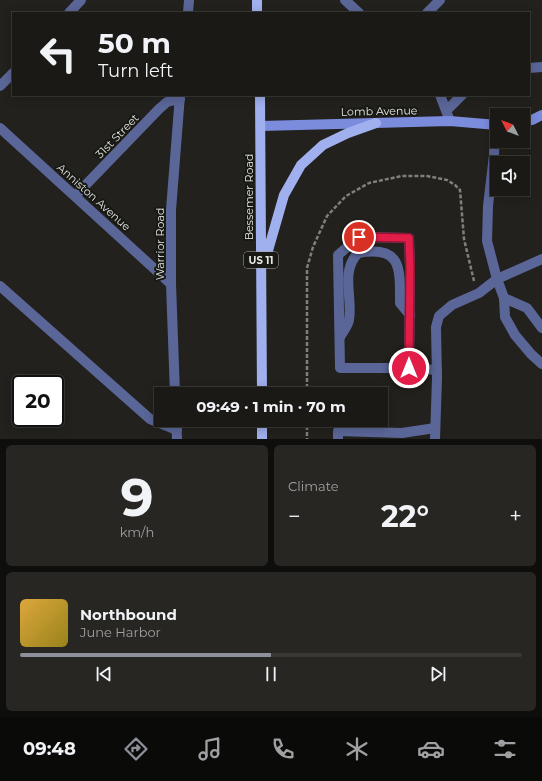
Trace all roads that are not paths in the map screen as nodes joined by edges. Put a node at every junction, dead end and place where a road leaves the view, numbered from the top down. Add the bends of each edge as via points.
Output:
1 (81, 0) edge
2 (189, 0) edge
3 (257, 0) edge
4 (344, 0) edge
5 (440, 0) edge
6 (70, 12) edge
7 (188, 12) edge
8 (257, 12) edge
9 (357, 12) edge
10 (428, 12) edge
11 (542, 66) edge
12 (530, 68) edge
13 (12, 74) edge
14 (0, 86) edge
15 (260, 96) edge
16 (440, 96) edge
17 (461, 96) edge
18 (180, 97) edge
19 (447, 110) junction
20 (542, 115) edge
21 (530, 120) edge
22 (450, 121) junction
23 (376, 123) junction
24 (490, 124) edge
25 (261, 126) junction
26 (0, 128) edge
27 (494, 148) edge
28 (75, 196) junction
29 (542, 259) edge
30 (261, 273) junction
31 (497, 279) junction
32 (172, 284) junction
33 (0, 286) edge
34 (504, 298) junction
35 (410, 315) junction
36 (542, 328) edge
37 (340, 338) junction
38 (542, 364) edge
39 (409, 368) junction
40 (437, 370) junction
41 (176, 387) edge
42 (262, 387) edge
43 (262, 427) edge
44 (435, 428) junction
45 (177, 430) edge
46 (262, 439) edge
47 (338, 439) edge
48 (435, 439) edge

1 - 6 street
2 - 7 street
3 - 8 main road
4 - 9 street
5 - 10 street
11 - 12 street
13 - 14 street
15 - 25 main road, Bessemer Road / US 11
16 - 19 street
17 - 19 street
18 - 28 street, 31st Street via 167,102 159,109
18 - 32 street, Warrior Road via 171,210
19 - 22 street
20 - 21 main road
22 - 23 main road, Lomb Avenue
22 - 24 main road, Lomb Avenue
23 - 25 main road, Lomb Avenue
23 - 30 main road via 323,145 301,165 284,195
25 - 30 main road, Bessemer Road / US 11
26 - 28 street, Anniston Avenue
27 - 31 street via 487,241
28 - 32 street, Anniston Avenue
29 - 31 street
30 - 42 main road, Bessemer Road / US 11
31 - 34 street
31 - 40 street via 479,293 452,305 439,316 436,327
32 - 41 street, Warrior Road
33 - 45 street via 150,419
34 - 36 street via 527,308
34 - 38 street via 505,317 515,336
35 - 37 street via 400,303 399,271 393,258 385,253 358,253 348,268 349,322
35 - 37 street via 409,238 359,237 338,255
35 - 39 street
37 - 39 street via 340,368
39 - 40 street
40 - 44 street
43 - 46 main road
44 - 47 street via 402,433 338,431
44 - 48 street

